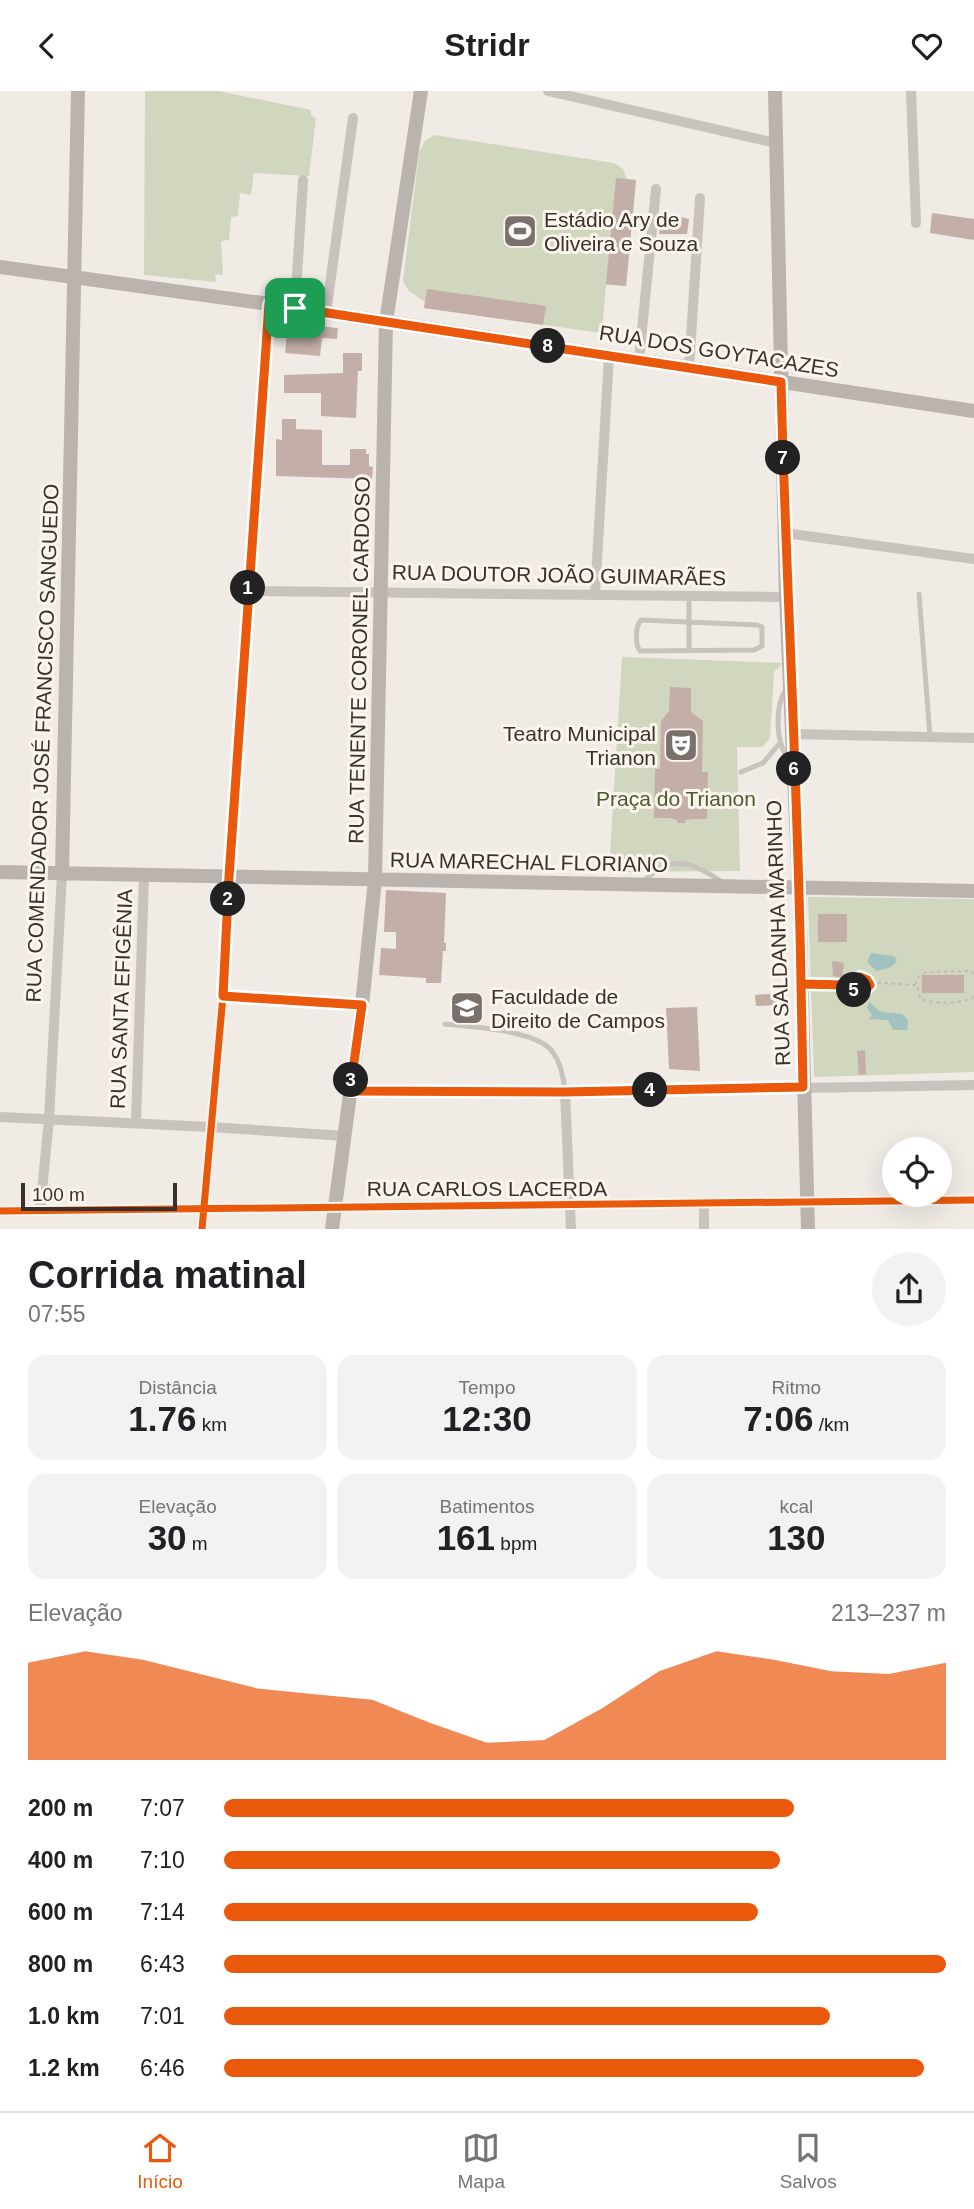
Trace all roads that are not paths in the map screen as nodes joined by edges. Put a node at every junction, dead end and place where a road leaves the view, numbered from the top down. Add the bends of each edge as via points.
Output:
1 (78, 91) edge
2 (421, 91) edge
3 (548, 91) edge
4 (775, 91) edge
5 (911, 91) edge
6 (604, 97) edge
7 (353, 118) dead end
8 (776, 143) junction
9 (303, 180) dead end
10 (656, 189) dead end
11 (700, 198) dead end
12 (916, 223) dead end
13 (0, 267) edge
14 (76, 277) junction
15 (269, 304) junction
16 (295, 308) junction
17 (326, 313) junction
18 (386, 322) junction
19 (609, 356) junction
20 (639, 360) junction
21 (688, 367) junction
22 (781, 382) junction
23 (974, 411) edge
24 (785, 533) junction
25 (974, 559) edge
26 (248, 591) junction
27 (380, 592) junction
28 (595, 594) junction
29 (919, 594) dead end
30 (690, 596) junction
31 (786, 597) junction
32 (689, 622) junction
33 (689, 651) junction
34 (790, 687) junction
35 (793, 734) junction
36 (930, 737) junction
37 (974, 738) edge
38 (780, 743) junction
39 (794, 761) junction
40 (741, 772) dead end
41 (0, 872) edge
42 (62, 874) junction
43 (144, 876) junction
44 (229, 877) junction
45 (375, 880) junction
46 (640, 885) junction
47 (731, 887) junction
48 (799, 889) junction
49 (974, 891) edge
50 (223, 996) junction
51 (362, 1005) junction
52 (445, 1024) dead end
53 (974, 1085) edge
54 (803, 1087) junction
55 (350, 1091) junction
56 (565, 1092) junction
57 (0, 1117) edge
58 (49, 1119) junction
59 (136, 1123) junction
60 (210, 1127) junction
61 (345, 1136) junction
62 (974, 1200) edge
63 (807, 1202) junction
64 (570, 1205) junction
65 (704, 1205) junction
66 (335, 1206) junction
67 (204, 1209) junction
68 (0, 1211) edge
69 (40, 1211) junction
70 (202, 1229) edge
71 (332, 1229) edge
72 (571, 1229) edge
73 (704, 1229) edge
74 (808, 1229) edge

1 - 14 main road, RUA COMENDADOR JOSÉ FRANCISCO SANGUEDO
2 - 18 main road, RUA TENENTE CORONEL CARDOSO
3 - 6 street
4 - 8 main road, RUA SALDANHA MARINHO
5 - 12 street
6 - 8 street
7 - 17 street
8 - 22 main road, RUA SALDANHA MARINHO
9 - 16 street
10 - 20 street
11 - 21 street
13 - 14 main road, RUA DOS GOYTACAZES
14 - 15 main road, RUA DOS GOYTACAZES
14 - 42 main road, RUA COMENDADOR JOSÉ FRANCISCO SANGUEDO
15 - 16 main road, RUA DOS GOYTACAZES
15 - 26 street
16 - 17 main road, RUA DOS GOYTACAZES
17 - 18 main road, RUA DOS GOYTACAZES
18 - 19 main road, RUA DOS GOYTACAZES
18 - 27 main road, RUA TENENTE CORONEL CARDOSO
19 - 20 main road, RUA DOS GOYTACAZES
19 - 28 street
20 - 21 main road, RUA DOS GOYTACAZES
21 - 22 main road, RUA DOS GOYTACAZES
22 - 23 main road, RUA DOS GOYTACAZES
22 - 24 main road, RUA SALDANHA MARINHO
24 - 25 street
24 - 31 main road, RUA SALDANHA MARINHO
26 - 27 street, RUA DOUTOR JOÃO GUIMARÃES
26 - 44 street
27 - 28 street, RUA DOUTOR JOÃO GUIMARÃES
27 - 45 main road, RUA TENENTE CORONEL CARDOSO
28 - 30 street, RUA DOUTOR JOÃO GUIMARÃES
29 - 36 lane
30 - 31 street, RUA DOUTOR JOÃO GUIMARÃES
30 - 32 lane
31 - 34 main road, RUA SALDANHA MARINHO
32 - 33 lane
32 - 33 lane via 640,620 637,625 638,649
32 - 33 lane via 760,626 763,642 754,650
34 - 35 main road, RUA SALDANHA MARINHO
34 - 38 lane via 781,698
35 - 36 street
35 - 39 main road, RUA SALDANHA MARINHO
36 - 37 street
38 - 39 lane
38 - 40 lane via 763,763
39 - 48 main road, RUA SALDANHA MARINHO
41 - 42 main road, RUA MARECHAL FLORIANO
42 - 43 main road, RUA MARECHAL FLORIANO
42 - 58 street, RUA COMENDADOR JOSÉ FRANCISCO SANGUEDO
43 - 44 main road, RUA MARECHAL FLORIANO
43 - 59 street, RUA SANTA EFIGÊNIA
44 - 45 main road, RUA MARECHAL FLORIANO
44 - 50 street
45 - 46 main road, RUA MARECHAL FLORIANO
45 - 51 main road, RUA TENENTE CORONEL CARDOSO
46 - 47 main road, RUA MARECHAL FLORIANO
46 - 47 lane via 660,867 688,863
47 - 48 main road, RUA MARECHAL FLORIANO
48 - 49 main road, RUA MARECHAL FLORIANO
48 - 54 main road, RUA SALDANHA MARINHO
50 - 51 street
50 - 60 street
51 - 55 main road, RUA TENENTE CORONEL CARDOSO
52 - 56 lane via 515,1033 546,1045 553,1052
53 - 54 street
54 - 56 street
54 - 63 main road, RUA SALDANHA MARINHO
55 - 56 street
55 - 61 main road, RUA TENENTE CORONEL CARDOSO
56 - 64 street
57 - 58 street
58 - 59 street
58 - 69 street, RUA COMENDADOR JOSÉ FRANCISCO SANGUEDO
59 - 60 street
60 - 61 street
60 - 67 street
61 - 66 main road, RUA TENENTE CORONEL CARDOSO
62 - 63 street, RUA CARLOS LACERDA
63 - 65 street, RUA CARLOS LACERDA
63 - 74 main road, RUA SALDANHA MARINHO
64 - 65 street, RUA CARLOS LACERDA
64 - 66 street, RUA CARLOS LACERDA
64 - 72 street
65 - 73 street
66 - 67 street, RUA CARLOS LACERDA
66 - 71 main road, RUA TENENTE CORONEL CARDOSO
67 - 69 street, RUA CARLOS LACERDA
67 - 70 street
68 - 69 street, RUA CARLOS LACERDA

